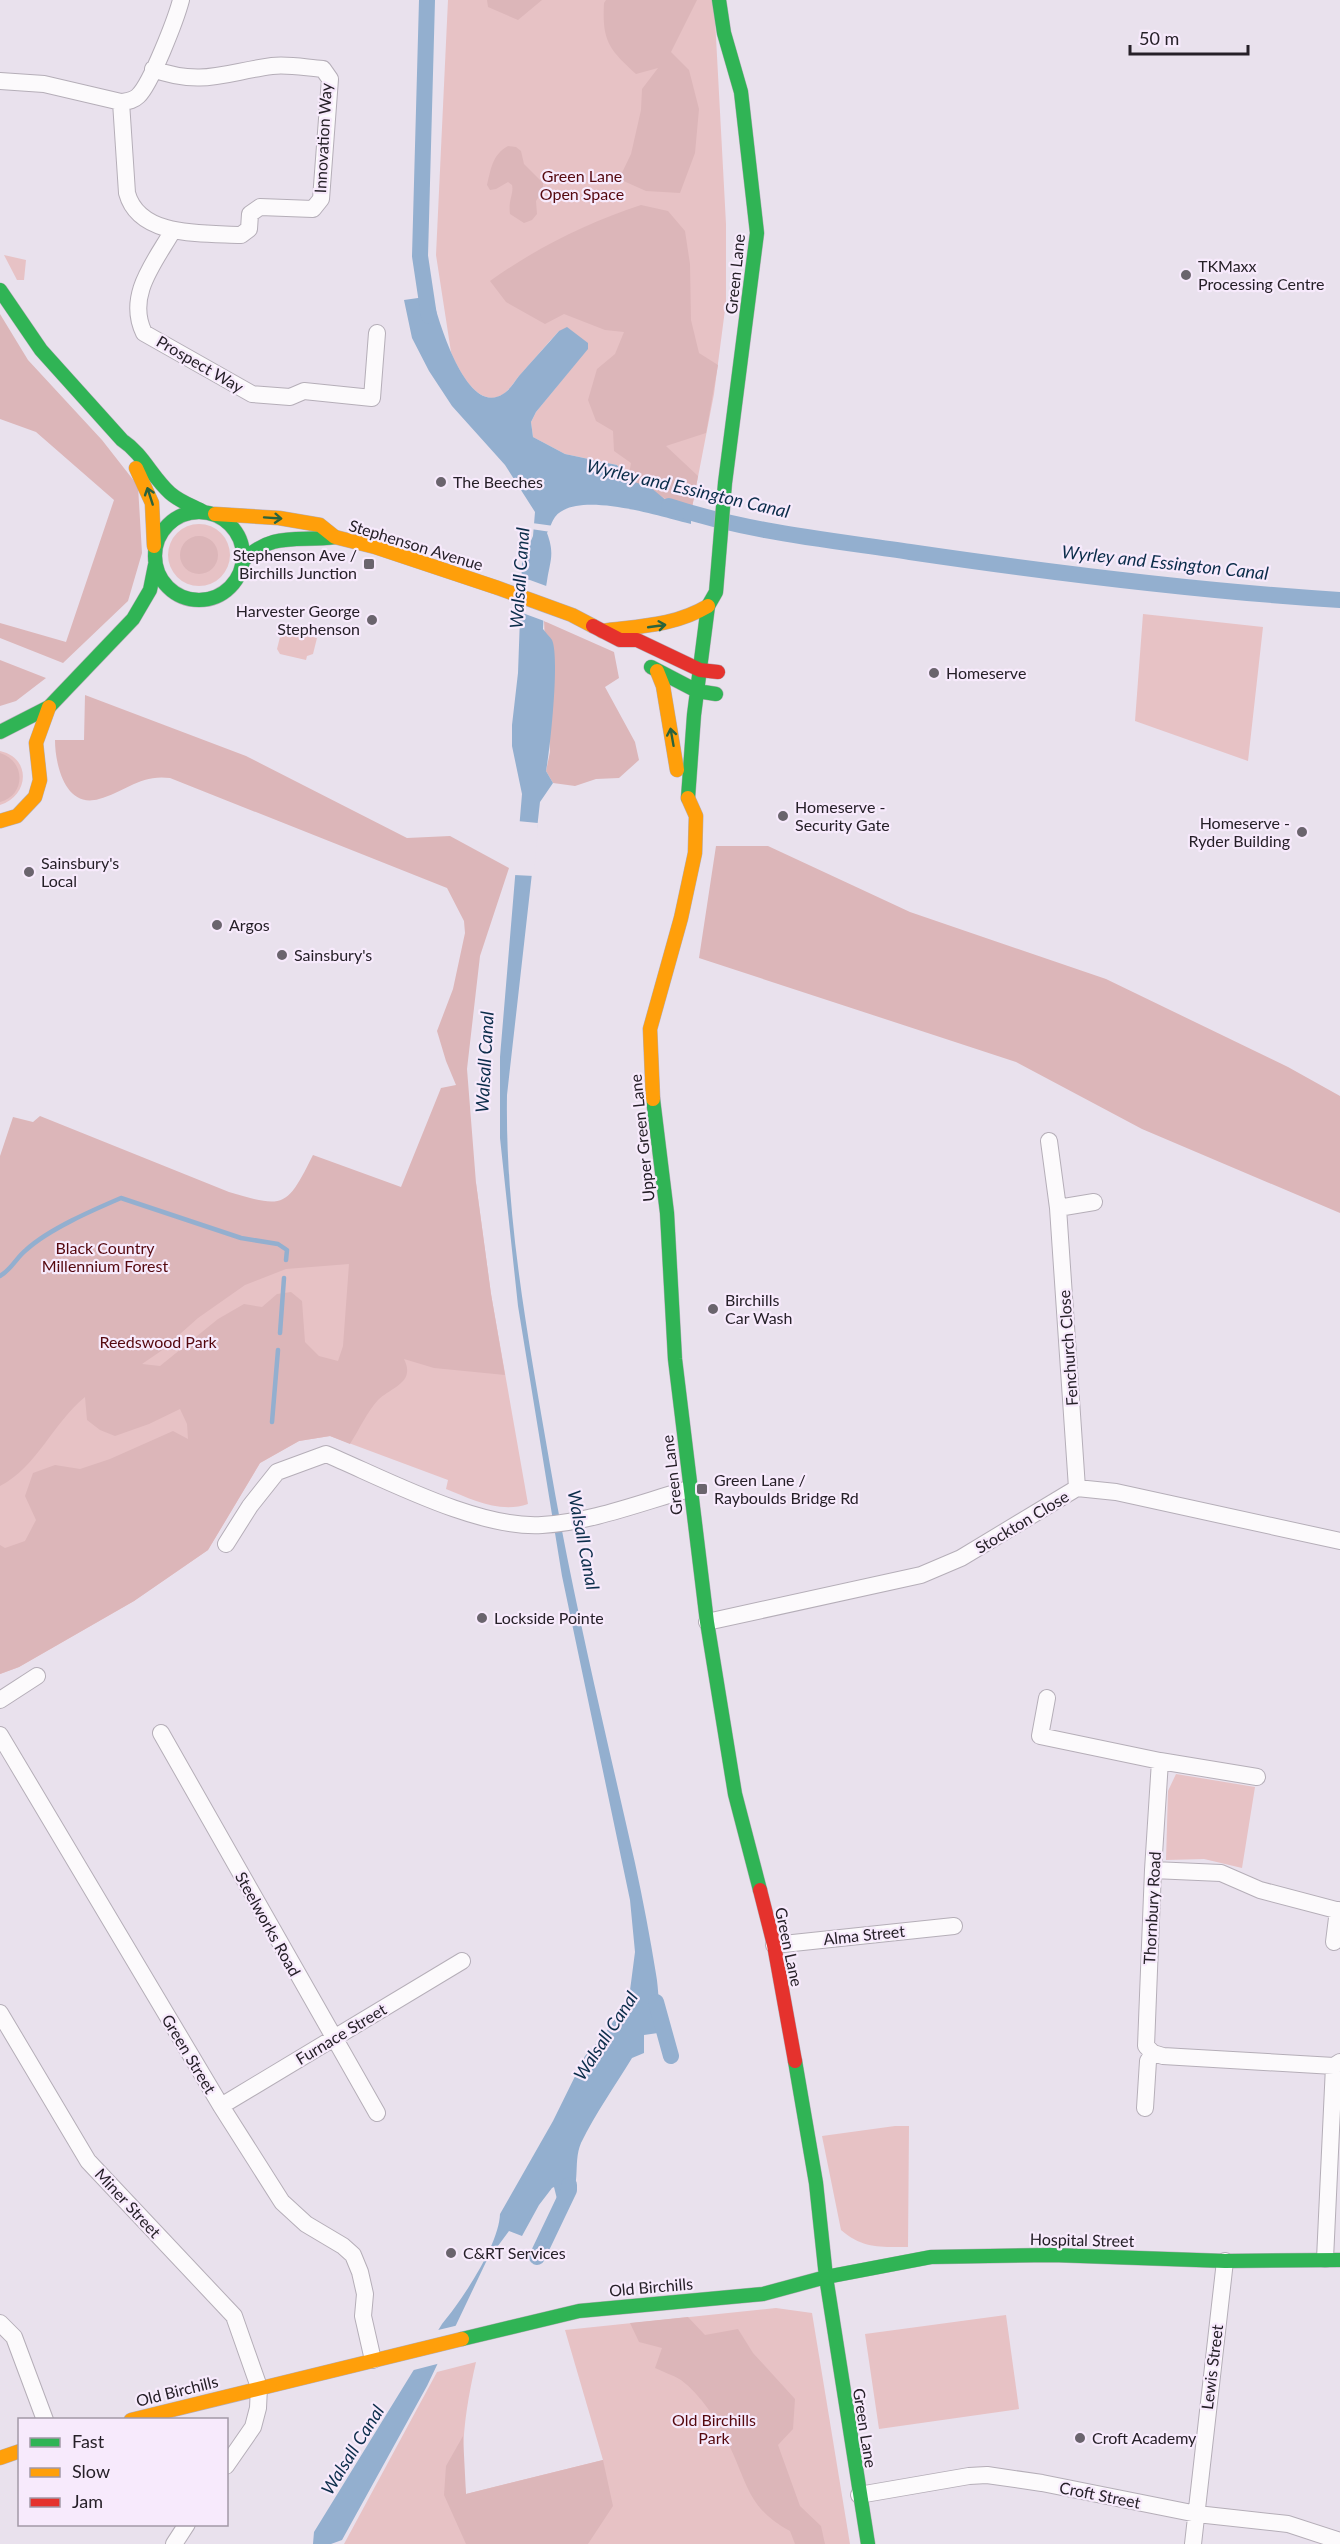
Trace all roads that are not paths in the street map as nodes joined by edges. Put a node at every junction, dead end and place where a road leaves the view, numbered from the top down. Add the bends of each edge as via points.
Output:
1 (181, 0) edge
2 (719, 0) edge
3 (153, 69) junction
4 (0, 81) edge
5 (121, 102) junction
6 (172, 232) junction
7 (0, 291) edge
8 (377, 333) dead end
9 (122, 440) junction
10 (209, 513) junction
11 (335, 537) junction
12 (155, 560) junction
13 (243, 561) junction
14 (716, 592) junction
15 (190, 599) junction
16 (708, 606) junction
17 (133, 619) junction
18 (720, 620) dead end
19 (602, 631) junction
20 (620, 640) junction
21 (700, 670) junction
22 (657, 671) junction
23 (697, 692) junction
24 (716, 694) junction
25 (49, 707) junction
26 (715, 710) dead end
27 (0, 733) edge
28 (38, 763) junction
29 (687, 792) junction
30 (2, 822) edge
31 (1049, 1141) dead end
32 (1094, 1202) dead end
33 (1058, 1208) junction
34 (675, 1359) joint
35 (1077, 1488) junction
36 (689, 1489) junction
37 (1340, 1541) edge
38 (226, 1544) dead end
39 (707, 1622) junction
40 (38, 1676) dead end
41 (1047, 1698) dead end
42 (0, 1700) edge
43 (161, 1733) dead end
44 (0, 1735) edge
45 (1160, 1761) junction
46 (1257, 1777) dead end
47 (1153, 1869) junction
48 (1339, 1911) edge
49 (954, 1926) dead end
50 (1334, 1942) dead end
51 (774, 1945) junction
52 (462, 1960) dead end
53 (0, 2013) edge
54 (333, 2039) junction
55 (1154, 2053) junction
56 (1337, 2064) edge
57 (220, 2106) junction
58 (1145, 2108) dead end
59 (377, 2113) dead end
60 (1333, 2260) edge
61 (1225, 2261) junction
62 (826, 2277) junction
63 (0, 2323) edge
64 (373, 2360) junction
65 (259, 2387) junction
66 (44, 2418) edge
67 (139, 2418) edge
68 (18, 2452) edge
69 (0, 2458) edge
70 (228, 2463) edge
71 (859, 2495) junction
72 (1197, 2514) junction
73 (186, 2526) edge
74 (1340, 2541) edge
75 (174, 2544) edge
76 (868, 2544) edge
77 (1194, 2544) edge

1 - 3 street
2 - 14 main road, Green Lane via 741,92 757,233 725,483
3 - 5 street via 139,95
3 - 6 street, Innovation Way via 186,77 214,78 284,65 323,69 330,79 321,199 313,209 260,207 250,214 249,229 241,235
4 - 5 street via 44,84
5 - 6 street, Innovation Way via 130,205 139,215
6 - 8 street, Prospect Way via 140,290 138,319 144,333 252,394 290,398 304,392 372,398
7 - 9 main road, Stephenson Avenue via 39,348
9 - 10 main road, Stephenson Avenue via 136,448 168,492
12 -> 9 main road, Stephenson Avenue via 152,502
10 -> 11 main road, Stephenson Avenue via 303,521 320,525
10 - 12 main road via 189,512 165,527 157,540
10 - 13 main road via 227,522 237,533 243,546
11 - 13 main road, Stephenson Avenue via 271,539 252,549
11 - 19 main road, Stephenson Avenue via 498,588 565,612
12 - 15 main road via 165,585
12 - 17 main road via 150,590
13 - 15 main road via 231,587 212,598
14 - 16 main road
14 - 18 main road via 721,603
15 - 17 main road
19 -> 16 main road via 663,626
16 - 21 main road
17 - 25 main road
19 - 20 main road, Stephenson Avenue
20 - 21 main road, Stephenson Avenue via 637,640
20 - 22 main road, Stephenson Avenue via 635,657
21 - 23 main road
21 - 24 main road, Stephenson Avenue via 718,667
22 - 23 main road, Stephenson Avenue
29 -> 22 main road via 679,783
23 - 24 main road, Stephenson Avenue
23 - 29 main road
24 - 26 main road
25 - 27 main road
25 - 28 main road via 34,749
27 - 28 main road via 21,740
28 - 30 main road via 38,794 24,811
29 - 34 main road, Upper Green Lane via 688,803 701,811 695,853 650,1029 654,1120 667,1213
31 - 33 street, Fenchurch Close
32 - 33 street
33 - 35 street, Fenchurch Close
34 - 36 main road, Green Lane
35 - 37 street, Stockton Close via 1116,1492
35 - 39 street, Stockton Close via 961,1558 921,1575
36 - 38 street via 572,1521 514,1525 450,1506 326,1454 277,1473
36 - 39 main road, Green Lane
39 - 51 main road, Green Lane via 735,1794
40 - 42 street
41 - 45 street via 1040,1736
43 - 54 street, Steelworks Road
44 - 57 street, Green Street
45 - 46 street
45 - 47 street, Thornbury Road
47 - 48 street via 1221,1873 1260,1890
47 - 55 street, Thornbury Road via 1146,2046
48 - 50 street
49 - 51 street, Alma Street
51 - 62 main road, Green Lane via 816,2183
52 - 54 street, Furnace Street
53 - 65 street, Miner Street via 88,2161 234,2316
54 - 57 street, Furnace Street
54 - 59 street, Steelworks Road
55 - 56 street
55 - 58 street, Thornbury Road via 1148,2061
56 - 60 street
57 - 64 street, Green Street via 282,2202 306,2224 353,2255 365,2294 363,2316
60 - 61 main road, Hospital Street
61 - 62 main road, Hospital Street via 1052,2255 931,2257
61 - 72 street, Lewis Street
62 - 64 main road, Old Birchills via 763,2294 579,2311
62 - 71 main road, Green Lane
63 - 66 street via 15,2337
64 - 65 main road, Old Birchills
65 - 67 main road, Old Birchills
65 - 70 street via 253,2427
68 - 69 main road
71 - 72 street, Croft Street via 987,2475
71 - 76 main road, Green Lane
72 - 74 street, Croft Street via 1288,2524
72 - 77 street, Lewis Street
73 - 75 street

